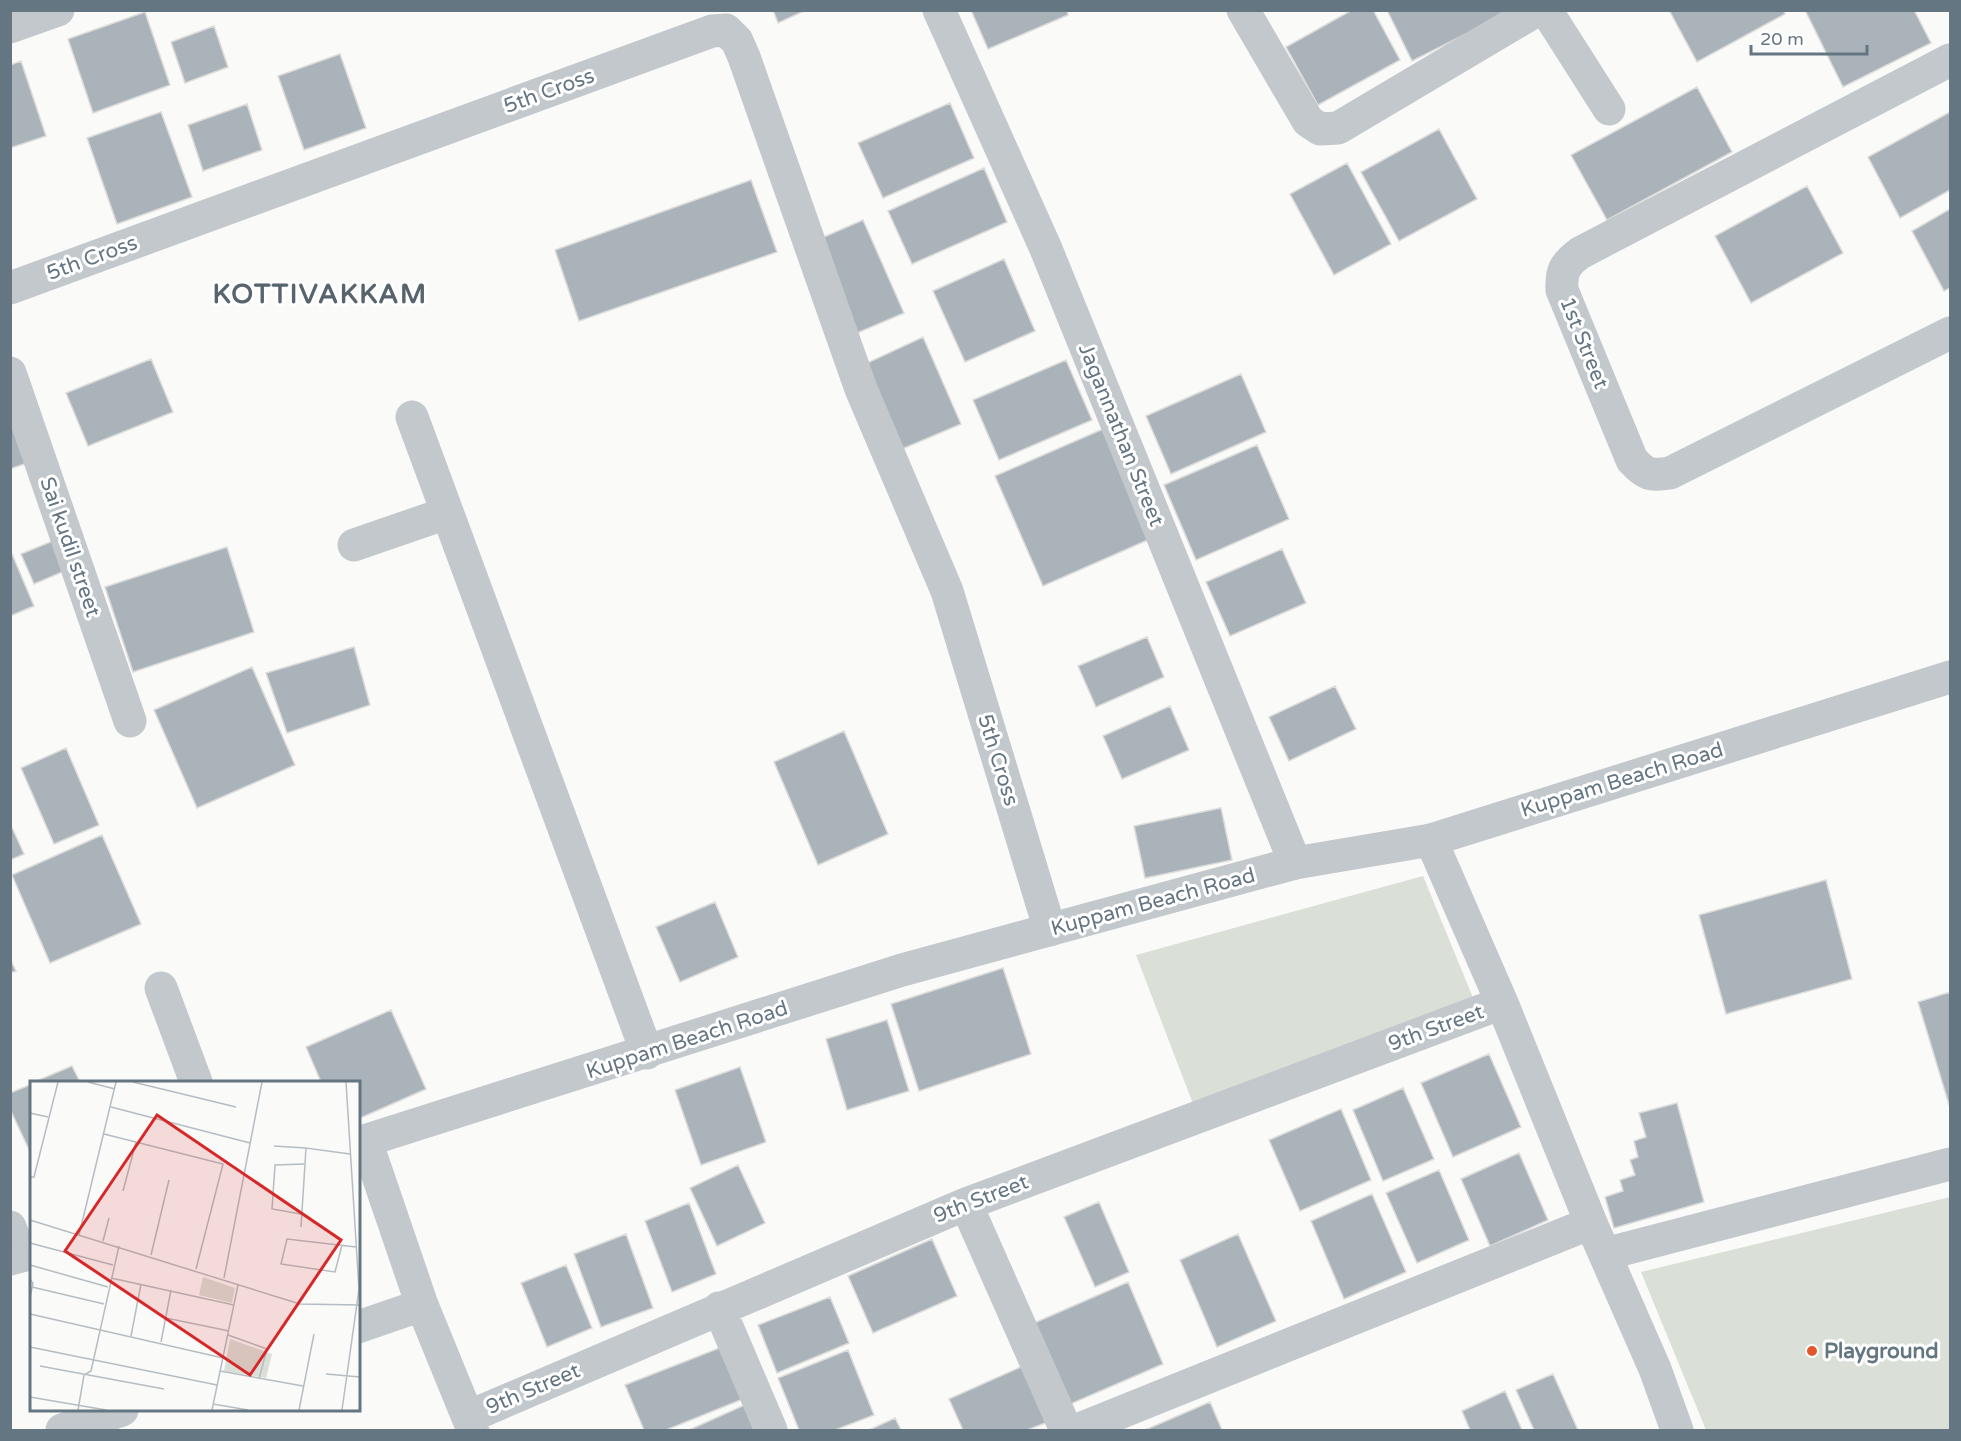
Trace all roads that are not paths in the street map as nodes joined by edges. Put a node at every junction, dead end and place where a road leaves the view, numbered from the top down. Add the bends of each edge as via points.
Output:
1 (58, 10) edge
2 (939, 10) edge
3 (1244, 10) edge
4 (1537, 10) edge
5 (1546, 10) edge
6 (10, 27) edge
7 (1950, 60) edge
8 (1609, 110) dead end
9 (10, 288) edge
10 (1950, 333) edge
11 (10, 373) edge
12 (412, 417) dead end
13 (447, 513) junction
14 (354, 544) dead end
15 (1950, 677) edge
16 (130, 721) dead end
17 (1431, 840) junction
18 (1295, 863) junction
19 (1050, 930) junction
20 (161, 988) dead end
21 (1502, 1003) junction
22 (647, 1053) junction
23 (195, 1081) edge
24 (362, 1142) edge
25 (1950, 1164) edge
26 (966, 1204) junction
27 (1591, 1223) junction
28 (1605, 1254) junction
29 (422, 1305) junction
30 (719, 1308) junction
31 (360, 1326) edge
32 (119, 1411) edge
33 (470, 1424) edge
34 (62, 1431) edge
35 (771, 1431) edge
36 (1066, 1431) edge
37 (1077, 1431) edge
38 (1677, 1431) edge

1 - 6 street
2 - 18 street, Jagannathan Street via 1046,249
3 - 4 street via 1308,121 1320,129 1338,128
5 - 8 street
7 - 10 street, 1st Street via 1580,253 1562,271 1561,280 1632,460 1643,472 1655,476 1670,473
9 - 19 street, 5th Cross via 712,31 726,30 737,41 744,57 861,389 947,591
11 - 16 street, Sai kudil street
12 - 13 street
13 - 14 street
13 - 22 street
15 - 17 street, Kuppam Beach Road
17 - 18 street, Kuppam Beach Road
17 - 21 street
18 - 19 street, Kuppam Beach Road
19 - 22 street, Kuppam Beach Road via 902,970
20 - 23 street
21 - 26 street, 9th Street
21 - 27 street
22 - 24 street, Kuppam Beach Road
24 - 29 street
25 - 28 street
26 - 30 street, 9th Street
26 - 36 street
27 - 28 street
27 - 37 street
28 - 38 street
29 - 31 street
29 - 33 street
30 - 33 street, 9th Street
30 - 35 street
32 - 34 street

